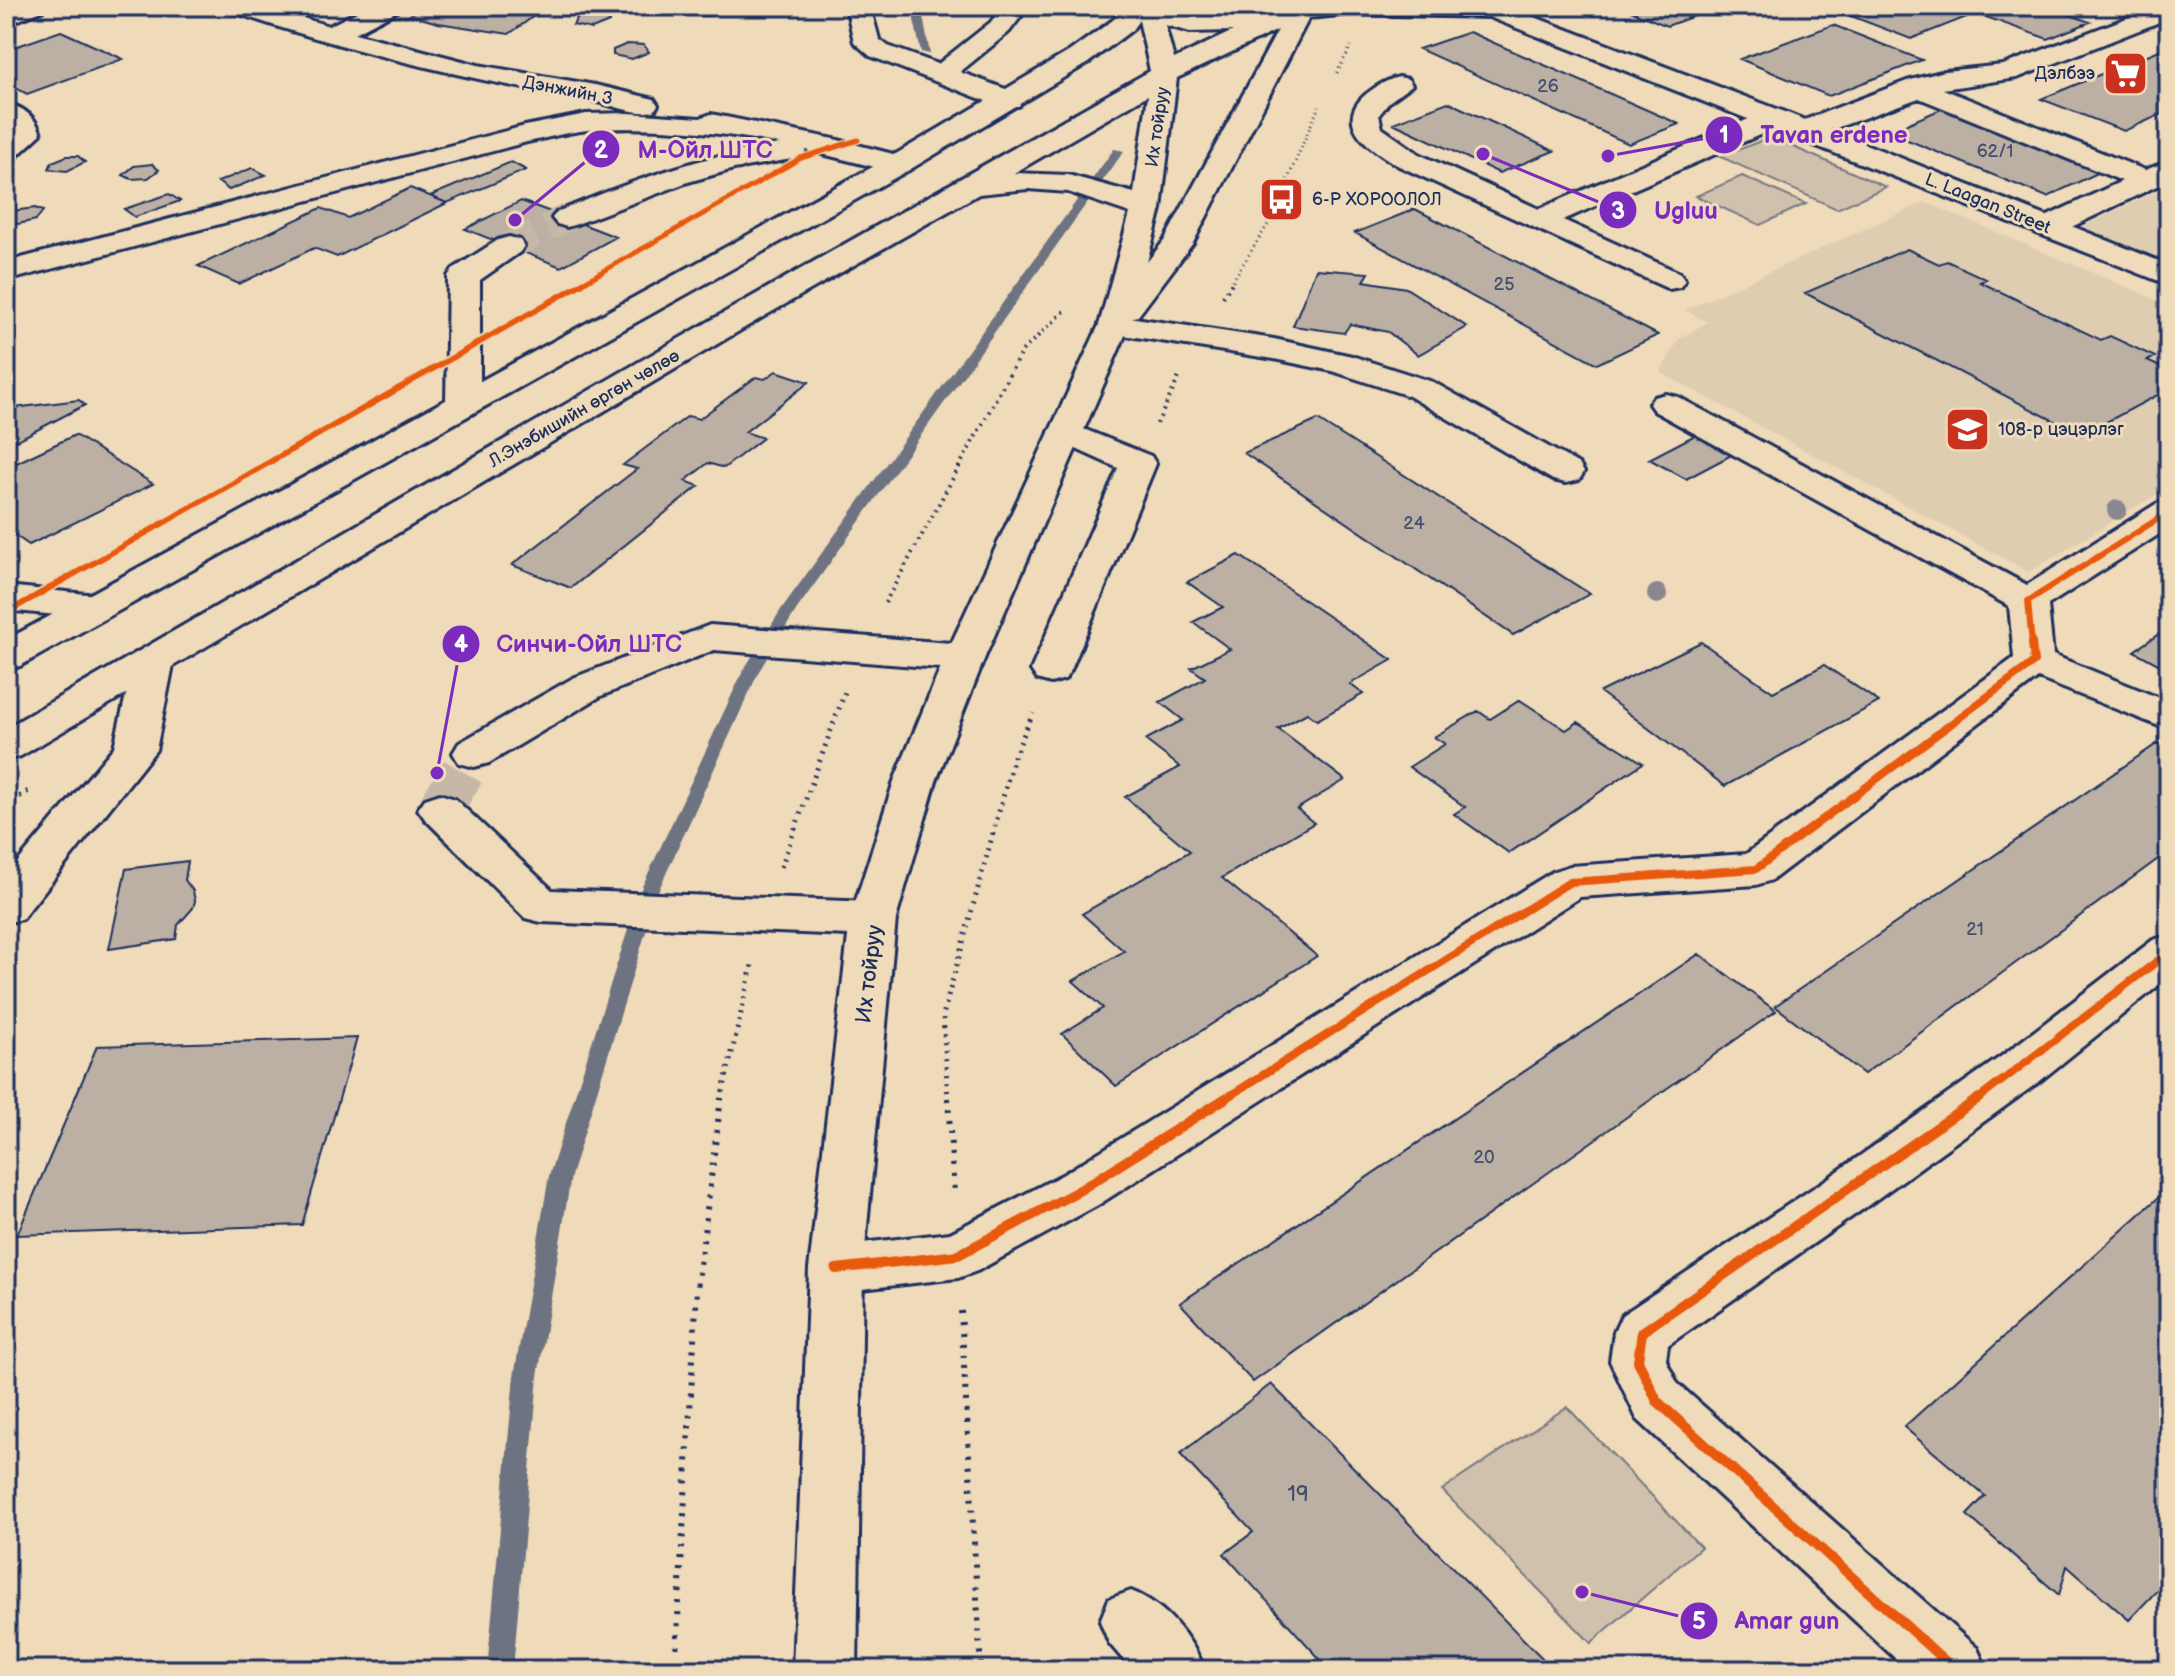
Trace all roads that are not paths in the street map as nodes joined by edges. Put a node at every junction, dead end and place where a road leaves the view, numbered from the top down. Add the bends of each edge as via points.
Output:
1 (33, 6) edge
2 (239, 6) edge
3 (388, 6) edge
4 (858, 6) edge
5 (1017, 6) edge
6 (1304, 8) edge
7 (1487, 8) edge
8 (1145, 9) edge
9 (2153, 16) dead end
10 (6, 17) edge
11 (334, 33) junction
12 (1164, 74) junction
13 (941, 75) junction
14 (1399, 85) dead end
15 (1916, 87) junction
16 (1009, 100) junction
17 (6, 111) edge
18 (1775, 118) junction
19 (738, 129) junction
20 (1804, 130) junction
21 (834, 147) junction
22 (6, 151) edge
23 (899, 164) junction
24 (2158, 175) edge
25 (957, 195) junction
26 (1146, 209) junction
27 (567, 218) tunnel mouth
28 (1540, 219) junction
29 (2048, 227) junction
30 (509, 246) tunnel mouth
31 (6, 272) edge
32 (2169, 276) edge
33 (1669, 280) dead end
34 (1097, 312) junction
35 (463, 404) junction
36 (1666, 404) dead end
37 (1066, 432) junction
38 (1566, 472) dead end
39 (2169, 512) edge
40 (6, 598) edge
41 (2028, 601) junction
42 (97, 607) junction
43 (6, 657) edge
44 (965, 657) junction
45 (154, 660) junction
46 (2034, 662) junction
47 (1051, 670) dead end
48 (2169, 717) edge
49 (6, 746) edge
50 (474, 753) tunnel mouth
51 (440, 809) dead end
52 (6, 907) edge
53 (873, 919) junction
54 (2169, 952) edge
55 (836, 1269) junction
56 (1131, 1621) dead end
57 (825, 1670) edge
58 (1173, 1670) edge
59 (1955, 1670) edge

1 - 10 main road
2 - 11 main road, Дэнжийн 3
3 - 11 main road
4 - 13 main road via 867,42 895,60
5 - 13 main road via 1000,27
6 - 7 main road, L. Laagan Street
6 - 8 main road via 1232,24 1190,24
6 - 12 main road, Их тойруу
6 - 34 main road, Их тойруу via 1178,243
7 - 18 main road, L. Laagan Street
8 - 12 main road
8 - 16 main road
9 - 15 main road via 2008,72
11 - 19 main road, Дэнжийн 3 via 476,73 595,93
12 - 25 main road, Л.Энэбишийн өргөн чөлөө
12 - 26 main road, Их тойруу
13 - 16 main road
14 - 28 main road via 1366,108 1364,118 1375,137 1409,160
15 - 20 main road
15 - 24 main road
16 - 23 main road
17 - 22 main road via 24,124 27,134
18 - 20 main road, L. Laagan Street
18 - 28 main road
19 - 21 main road, Дэнжийн 3
19 - 31 main road via 586,122
20 - 29 main road, L. Laagan Street
21 - 23 main road, Дэнжийн 3
21 - 27 main road via 763,154 701,168
23 - 35 main road
24 - 29 main road
25 - 26 main road via 1002,183 1058,181 1086,184
25 - 45 main road, Л.Энэбишийн өргөн чөлөө
26 - 34 main road, Их тойруу
28 - 33 main road
29 - 32 main road, L. Laagan Street
30 - 35 main road via 464,276
34 - 37 main road, Их тойруу
34 - 38 main road via 1340,363 1421,389
35 - 42 main road
36 - 41 main road
37 - 44 main road, Их тойруу
37 - 47 main road via 1138,464
39 - 41 main road
40 - 42 main road
41 - 46 main road
42 - 43 main road
44 - 50 main road via 710,637 587,687
44 - 53 main road, Их тойруу via 915,781
45 - 49 main road, Л.Энэбишийн өргөн чөлөө
45 - 52 main road via 135,750
46 - 48 main road
46 - 55 main road via 1756,869 1570,882 1080,1190 958,1255
51 - 53 main road via 541,906
53 - 55 main road, Их тойруу
54 - 59 main road via 2023,1067 1642,1332 1638,1361 1657,1401
55 - 57 main road, Их тойруу
56 - 58 main road

